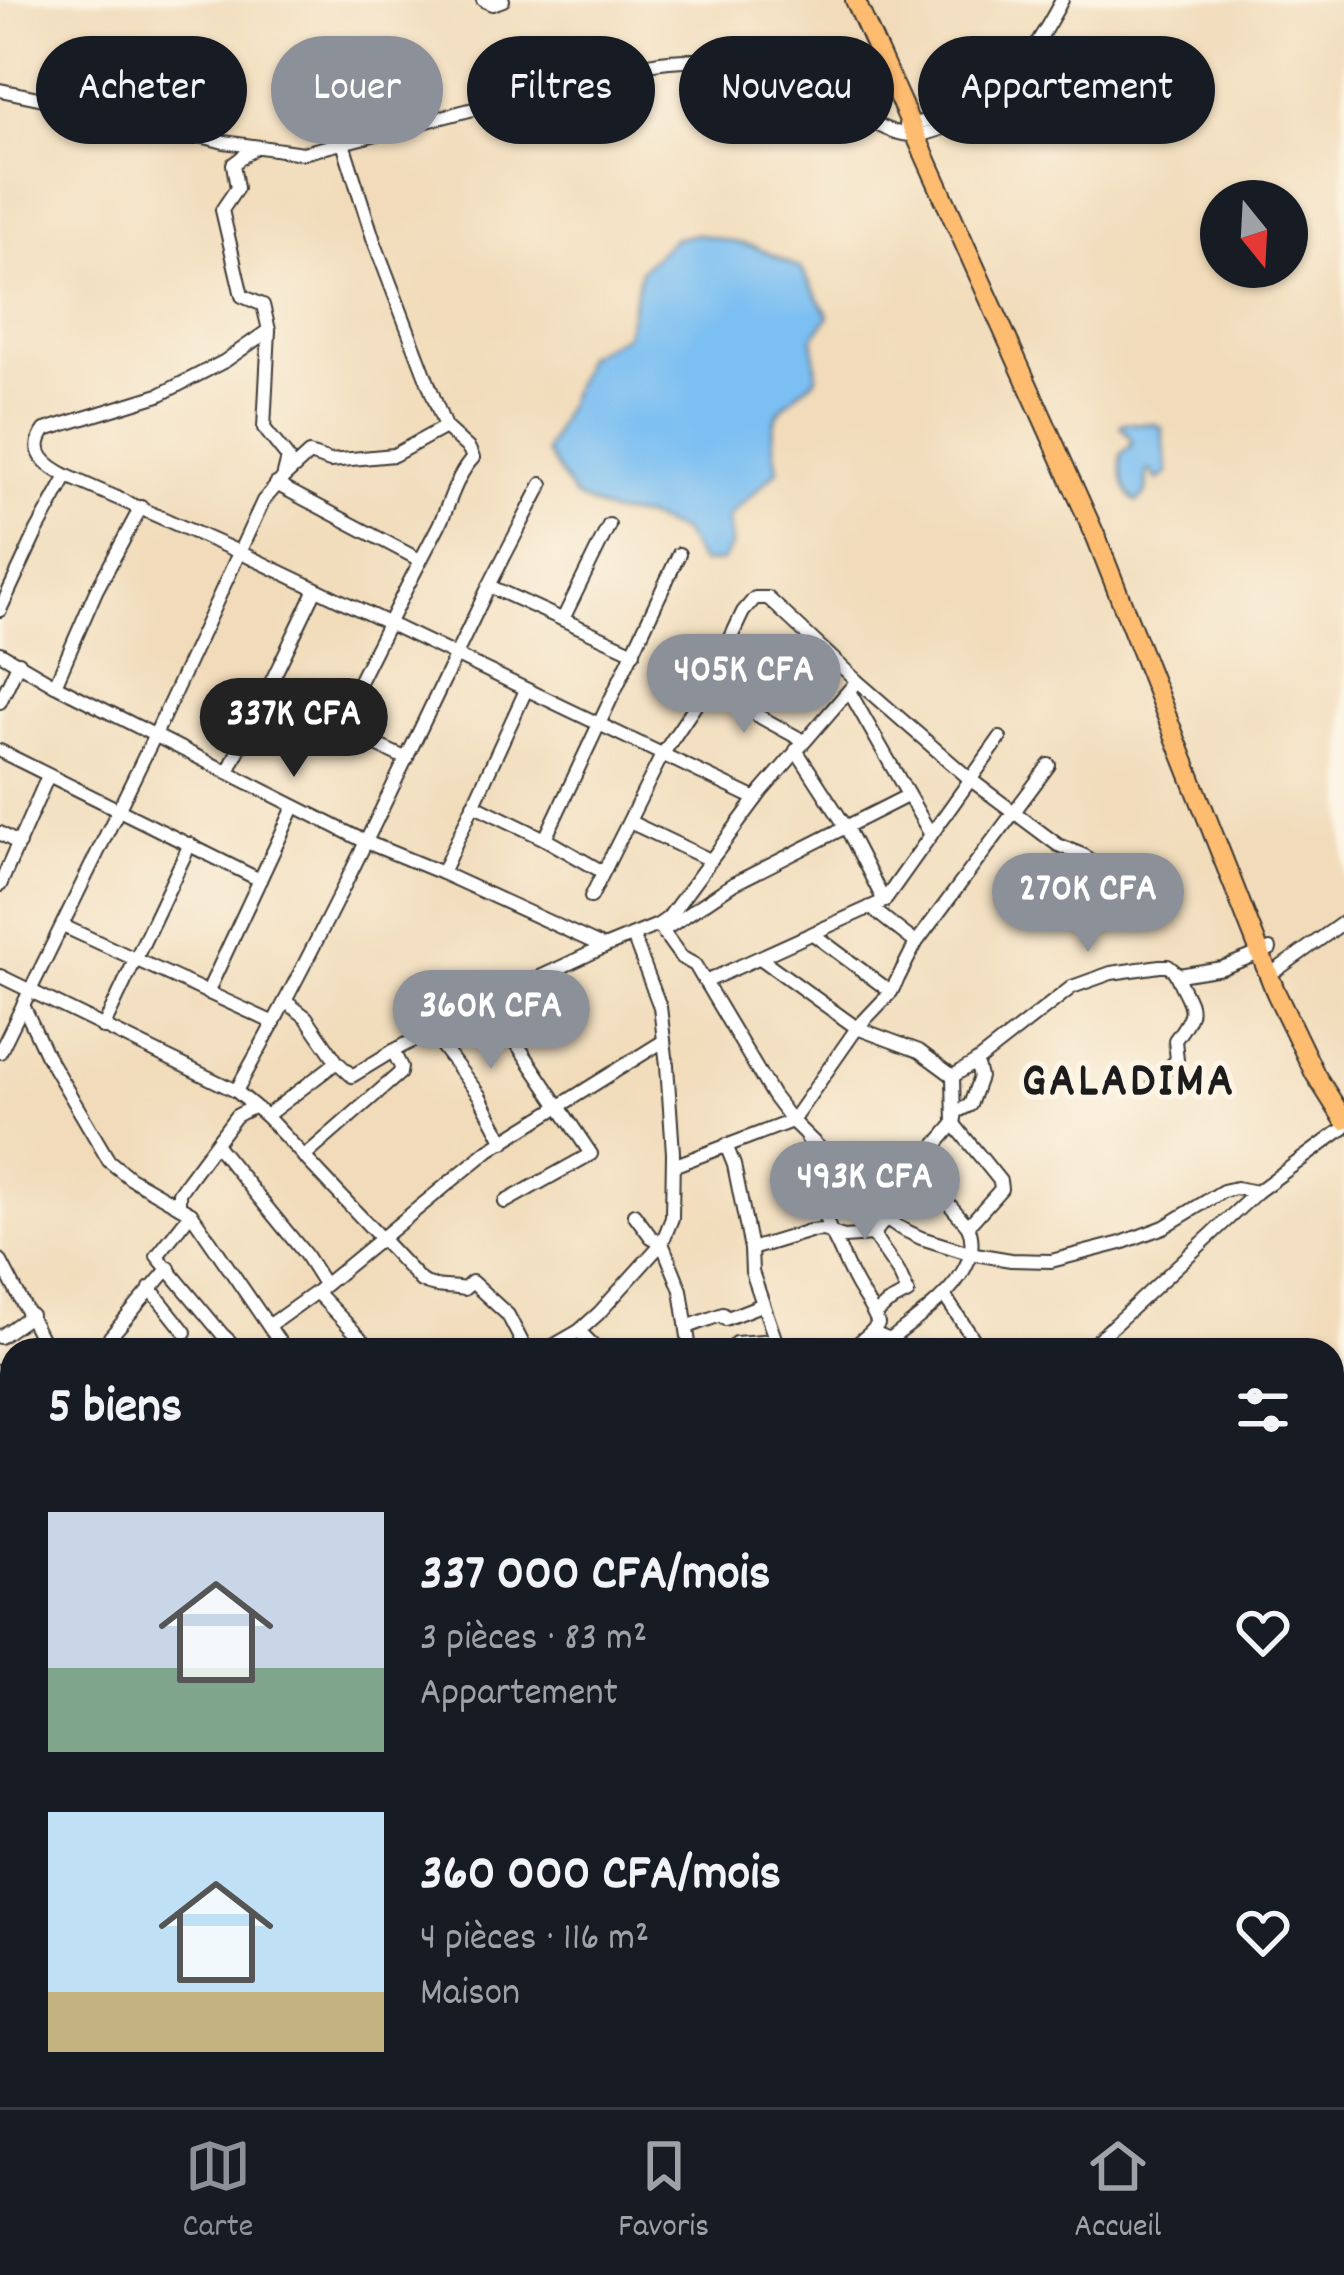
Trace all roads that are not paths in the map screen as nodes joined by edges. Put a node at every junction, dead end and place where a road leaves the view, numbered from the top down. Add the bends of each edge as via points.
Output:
1 (483, 0) edge
2 (503, 0) edge
3 (855, 0) edge
4 (865, 0) edge
5 (1062, 0) edge
6 (0, 90) edge
7 (443, 117) edge
8 (914, 128) junction
9 (337, 144) edge
10 (345, 144) edge
11 (254, 148) junction
12 (269, 330) junction
13 (445, 427) junction
14 (67, 476) junction
15 (279, 481) junction
16 (542, 484) dead end
17 (141, 507) junction
18 (609, 525) dead end
19 (239, 552) junction
20 (679, 554) dead end
21 (421, 560) junction
22 (7, 576) edge
23 (489, 586) junction
24 (316, 589) junction
25 (0, 610) edge
26 (563, 619) junction
27 (387, 623) junction
28 (0, 652) edge
29 (634, 652) junction
30 (457, 657) junction
31 (19, 662) junction
32 (55, 685) junction
33 (853, 686) junction
34 (707, 688) junction
35 (526, 690) junction
36 (265, 694) junction
37 (0, 702) edge
38 (599, 725) junction
39 (337, 727) junction
40 (155, 735) junction
41 (1000, 738) dead end
42 (800, 745) junction
43 (0, 751) edge
44 (662, 755) junction
45 (407, 759) junction
46 (1049, 765) dead end
47 (228, 772) junction
48 (48, 776) junction
49 (971, 780) junction
50 (907, 796) junction
51 (756, 800) junction
52 (473, 804) junction
53 (294, 807) junction
54 (119, 809) junction
55 (1015, 812) junction
56 (630, 822) junction
57 (846, 827) junction
58 (0, 832) edge
59 (931, 835) junction
60 (545, 839) junction
61 (366, 842) junction
62 (19, 844) junction
63 (190, 844) junction
64 (710, 860) junction
65 (603, 872) junction
66 (1099, 872) dead end
67 (442, 873) junction
68 (260, 880) junction
69 (0, 885) edge
70 (591, 897) dead end
71 (877, 904) junction
72 (1344, 922) edge
73 (63, 926) junction
74 (661, 927) junction
75 (813, 934) junction
76 (633, 936) junction
77 (916, 943) junction
78 (604, 947) junction
79 (1265, 951) junction
80 (760, 958) junction
81 (134, 960) junction
82 (1278, 968) junction
83 (1174, 971) junction
84 (0, 976) edge
85 (705, 982) junction
86 (29, 990) junction
87 (1281, 991) junction
88 (891, 992) junction
89 (207, 993) junction
90 (491, 1000) junction
91 (285, 1001) junction
92 (22, 1005) junction
93 (274, 1023) junction
94 (103, 1028) junction
95 (857, 1028) junction
96 (431, 1032) junction
97 (662, 1042) junction
98 (393, 1051) junction
99 (0, 1052) edge
100 (337, 1062) junction
101 (976, 1062) junction
102 (953, 1076) junction
103 (1154, 1081) dead end
104 (236, 1091) junction
105 (1344, 1100) edge
106 (253, 1107) junction
107 (560, 1107) junction
108 (266, 1116) junction
109 (792, 1121) junction
110 (954, 1124) junction
111 (1344, 1124) edge
112 (807, 1136) junction
113 (504, 1142) junction
114 (216, 1145) junction
115 (726, 1145) junction
116 (304, 1157) junction
117 (673, 1166) junction
118 (916, 1166) junction
119 (1257, 1192) junction
120 (505, 1202) dead end
121 (185, 1210) junction
122 (634, 1214) dead end
123 (881, 1217) junction
124 (968, 1226) junction
125 (832, 1233) junction
126 (873, 1235) junction
127 (380, 1238) junction
128 (662, 1243) junction
129 (751, 1249) junction
130 (970, 1253) junction
131 (0, 1260) edge
132 (169, 1268) junction
133 (150, 1288) junction
134 (320, 1288) junction
135 (908, 1293) junction
136 (945, 1297) junction
137 (761, 1305) junction
138 (926, 1314) junction
139 (31, 1315) junction
140 (875, 1315) junction
141 (270, 1324) junction
142 (687, 1327) junction
143 (579, 1331) junction
144 (185, 1332) dead end
145 (871, 1332) junction
146 (0, 1337) edge
147 (110, 1337) dead end
148 (41, 1338) edge
149 (226, 1338) edge
150 (279, 1338) edge
151 (362, 1338) edge
152 (520, 1338) edge
153 (567, 1338) edge
154 (586, 1338) edge
155 (688, 1338) edge
156 (775, 1338) edge
157 (864, 1338) edge
158 (883, 1338) edge
159 (904, 1338) edge
160 (973, 1338) edge
161 (1100, 1338) edge

1 - 2 street
3 - 8 highway
4 - 8 highway
5 - 8 street via 1016,75 981,106 947,126
6 - 11 street
7 - 8 street via 674,60 785,77 871,122
8 - 79 highway via 1107,536
9 - 11 street via 303,153
10 - 13 street
11 - 12 street via 233,164 237,188 222,210 242,296 263,305
12 - 14 street via 159,395 45,430 39,454
12 - 15 street via 264,428 288,458
13 - 15 street via 394,455 330,461 309,454
13 - 21 street via 472,458
14 - 17 street
14 - 22 street
15 - 19 street
15 - 21 street
16 - 23 street
17 - 19 street
17 - 32 street
18 - 26 street
19 - 24 street
19 - 40 street
20 - 29 street
21 - 27 street
22 - 25 street
23 - 26 street
23 - 30 street
24 - 27 street
24 - 36 street
26 - 29 street
27 - 30 street
27 - 39 street
28 - 31 street
29 - 38 street
30 - 35 street
30 - 45 street
31 - 32 street
31 - 37 street
32 - 40 street
33 - 34 street via 768,598 755,598
33 - 42 street
33 - 49 street
33 - 50 street
34 - 42 street
34 - 44 street
35 - 38 street
35 - 52 street
36 - 39 street
36 - 47 street
38 - 44 street
38 - 60 street
39 - 45 street
40 - 47 street
40 - 54 street
41 - 49 street
42 - 51 street
42 - 57 street
43 - 48 street
44 - 51 street
44 - 56 street
45 - 61 street
46 - 55 street
47 - 53 street
48 - 54 street
48 - 62 street
49 - 55 street
49 - 59 street
50 - 57 street
50 - 59 street
51 - 64 street
52 - 60 street
52 - 67 street
53 - 61 street
53 - 68 street
54 - 63 street
54 - 73 street
55 - 66 street
55 - 77 street
56 - 64 street
56 - 65 street
57 - 71 street
57 - 74 street
58 - 62 street
59 - 71 street
60 - 65 street
61 - 67 street
61 - 91 street
62 - 69 street
63 - 68 street
63 - 81 street
64 - 74 street
65 - 70 street
67 - 78 street
68 - 89 street
71 - 75 street
71 - 77 street
72 - 82 street
73 - 81 street
73 - 86 street
74 - 76 street
74 - 85 street
75 - 80 street
75 - 88 street
76 - 78 street
76 - 97 street via 660,1007
77 - 88 street
78 - 90 street
79 - 82 highway
79 - 83 street via 1222,968
79 - 87 highway
80 - 85 street
80 - 95 street
81 - 89 street
81 - 94 street
82 - 87 highway
83 - 101 street via 1121,971 1072,987
83 - 103 street via 1192,1012 1175,1040 1177,1060
84 - 86 street
85 - 109 street
86 - 92 street
86 - 94 street
87 - 105 highway
87 - 111 highway
88 - 95 street
89 - 93 street
90 - 96 street
90 - 107 street
91 - 93 street
91 - 100 street
92 - 99 street
92 - 121 street via 110,1161
93 - 104 street
94 - 104 street
95 - 102 street via 919,1051
95 - 109 street
96 - 98 street
96 - 113 street
97 - 107 street
97 - 117 street
98 - 100 street via 352,1076
98 - 116 street via 400,1072
100 - 108 street
101 - 102 street
101 - 110 street via 980,1077
102 - 110 street
104 - 106 street
106 - 108 street
106 - 114 street
107 - 113 street
107 - 120 street via 591,1154
108 - 116 street
109 - 112 street
109 - 115 street
110 - 118 street
110 - 124 street via 1000,1181
111 - 119 street
112 - 123 street
112 - 125 street
113 - 127 street
114 - 121 street via 179,1193
114 - 134 street via 305,1254
115 - 117 street
115 - 129 street
116 - 127 street
117 - 128 street via 672,1218
118 - 123 street
118 - 124 street
119 - 130 street via 1222,1191 1164,1227 1051,1261
119 - 161 street
121 - 132 street via 158,1255
121 - 141 street
122 - 128 street
123 - 126 street
123 - 130 street
124 - 130 street
125 - 126 street
125 - 129 street via 809,1231
125 - 140 street
126 - 135 street
127 - 134 street
127 - 152 street via 430,1286 472,1282
128 - 142 street
128 - 143 street
129 - 137 street
130 - 136 street
131 - 139 street
132 - 133 street
132 - 149 street
133 - 144 street
133 - 147 street
134 - 141 street
134 - 151 street
135 - 138 street
135 - 140 street
136 - 138 street
136 - 160 street
137 - 142 street
137 - 156 street
138 - 159 street
139 - 146 street
139 - 148 street
140 - 145 street
141 - 150 street
142 - 155 street
143 - 153 street
143 - 154 street
145 - 157 street
145 - 158 street

